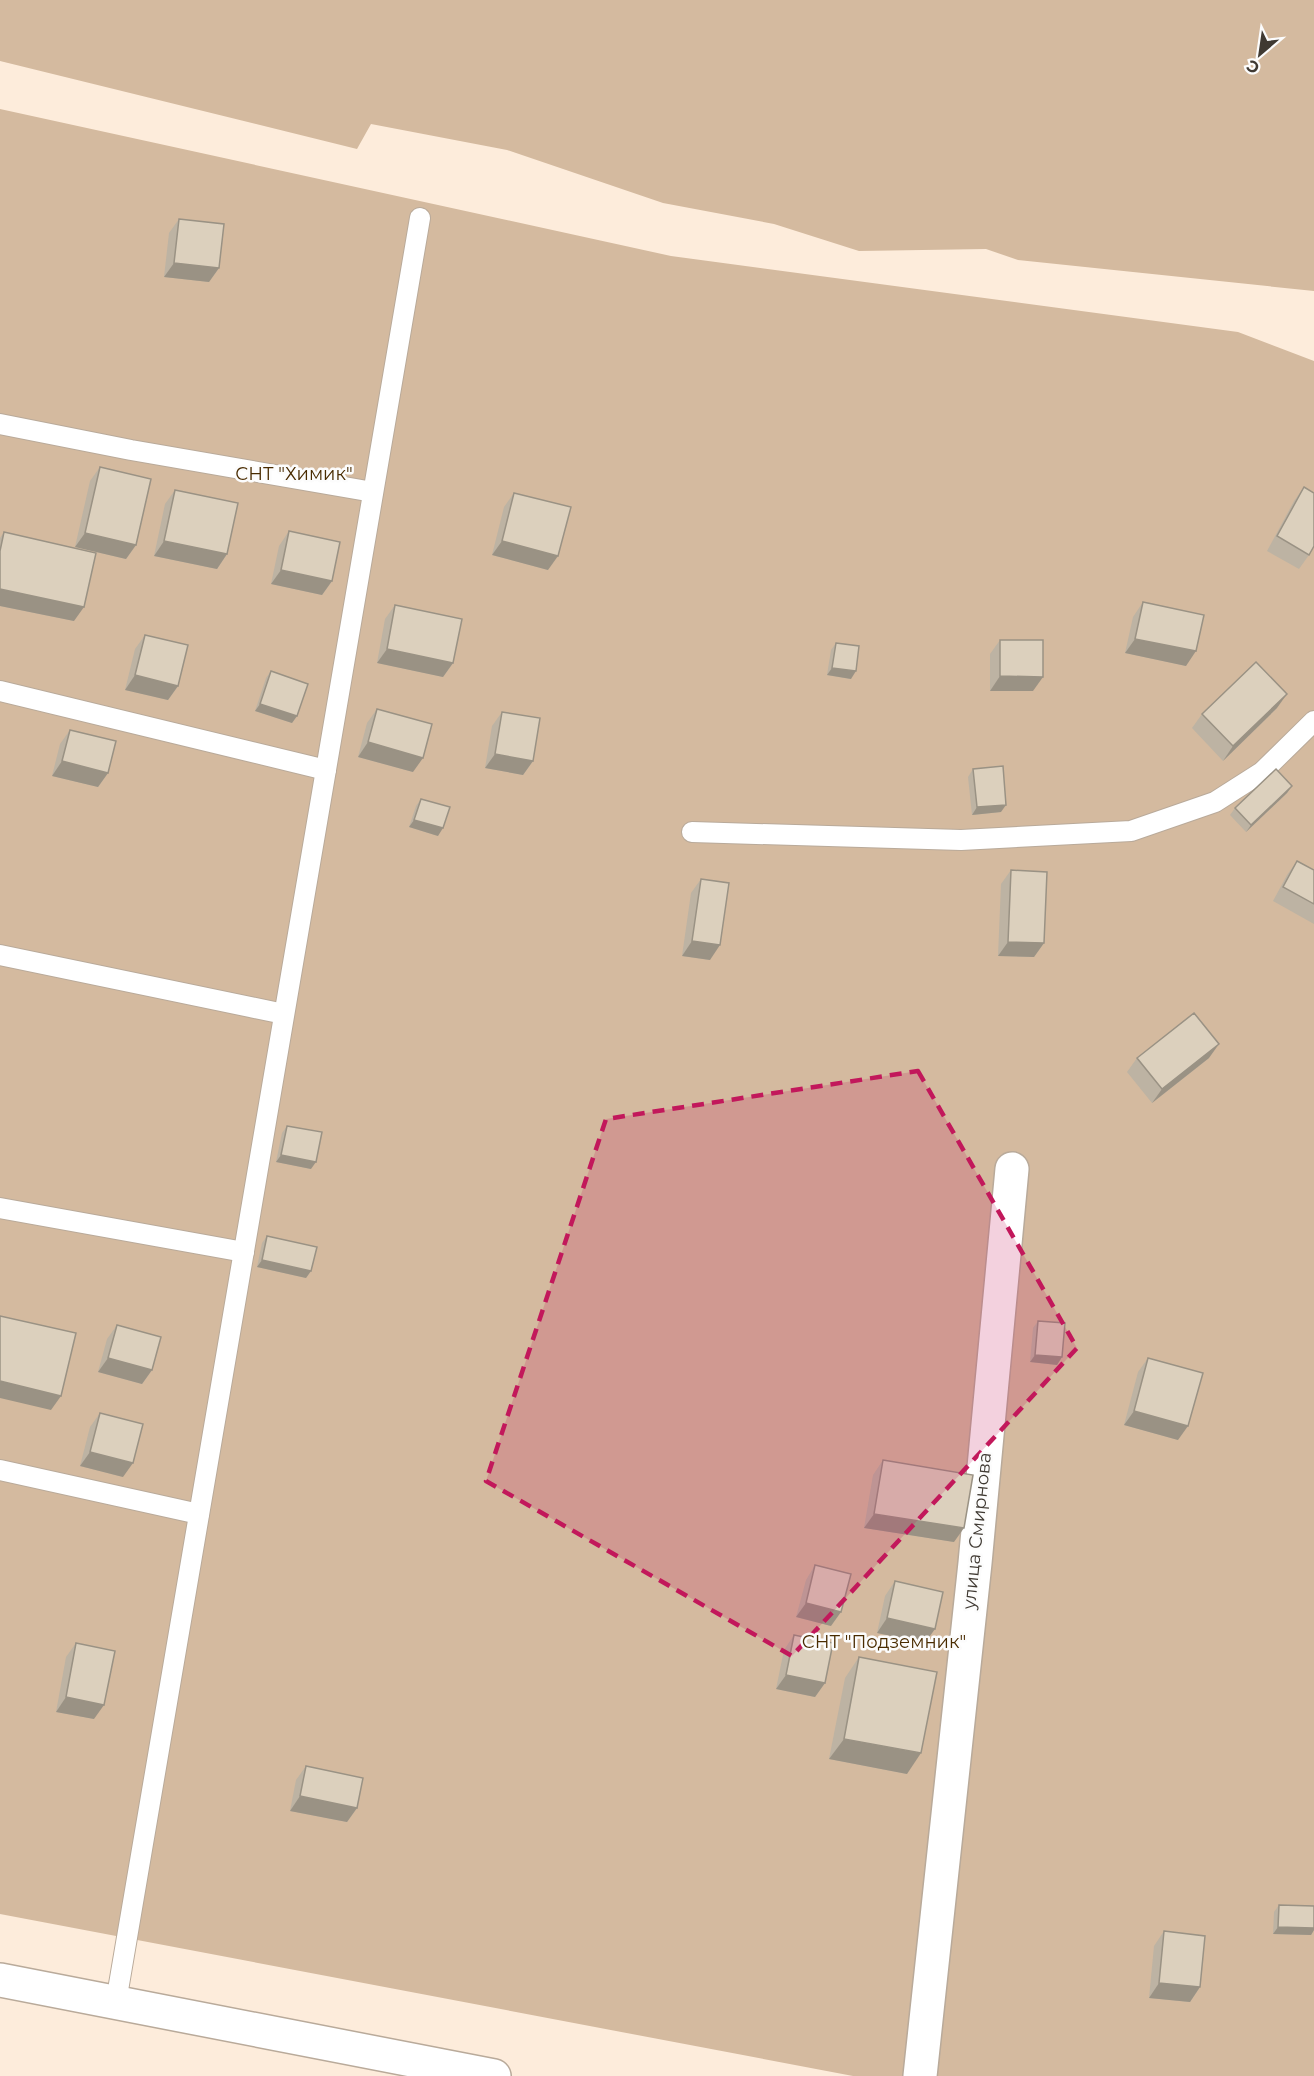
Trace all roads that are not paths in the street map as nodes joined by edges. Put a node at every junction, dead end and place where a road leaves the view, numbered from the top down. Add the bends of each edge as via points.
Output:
1 (420, 218) dead end
2 (0, 424) edge
3 (373, 492) junction
4 (0, 691) edge
5 (1314, 722) edge
6 (326, 770) junction
7 (692, 832) dead end
8 (0, 955) edge
9 (284, 1014) junction
10 (1012, 1169) dead end
11 (0, 1208) edge
12 (244, 1252) junction
13 (0, 1470) edge
14 (199, 1514) junction
15 (0, 1980) edge
16 (116, 2002) junction
17 (494, 2076) edge
18 (920, 2076) edge

1 - 3 lane
2 - 3 lane
3 - 6 lane
4 - 6 lane
5 - 7 lane via 1262,772 1215,802 1131,831 961,840
6 - 9 lane
8 - 9 lane
9 - 12 lane
10 - 18 street, улица Смирнова
11 - 12 lane
12 - 14 lane
13 - 14 lane
14 - 16 lane
15 - 16 street
16 - 17 street

